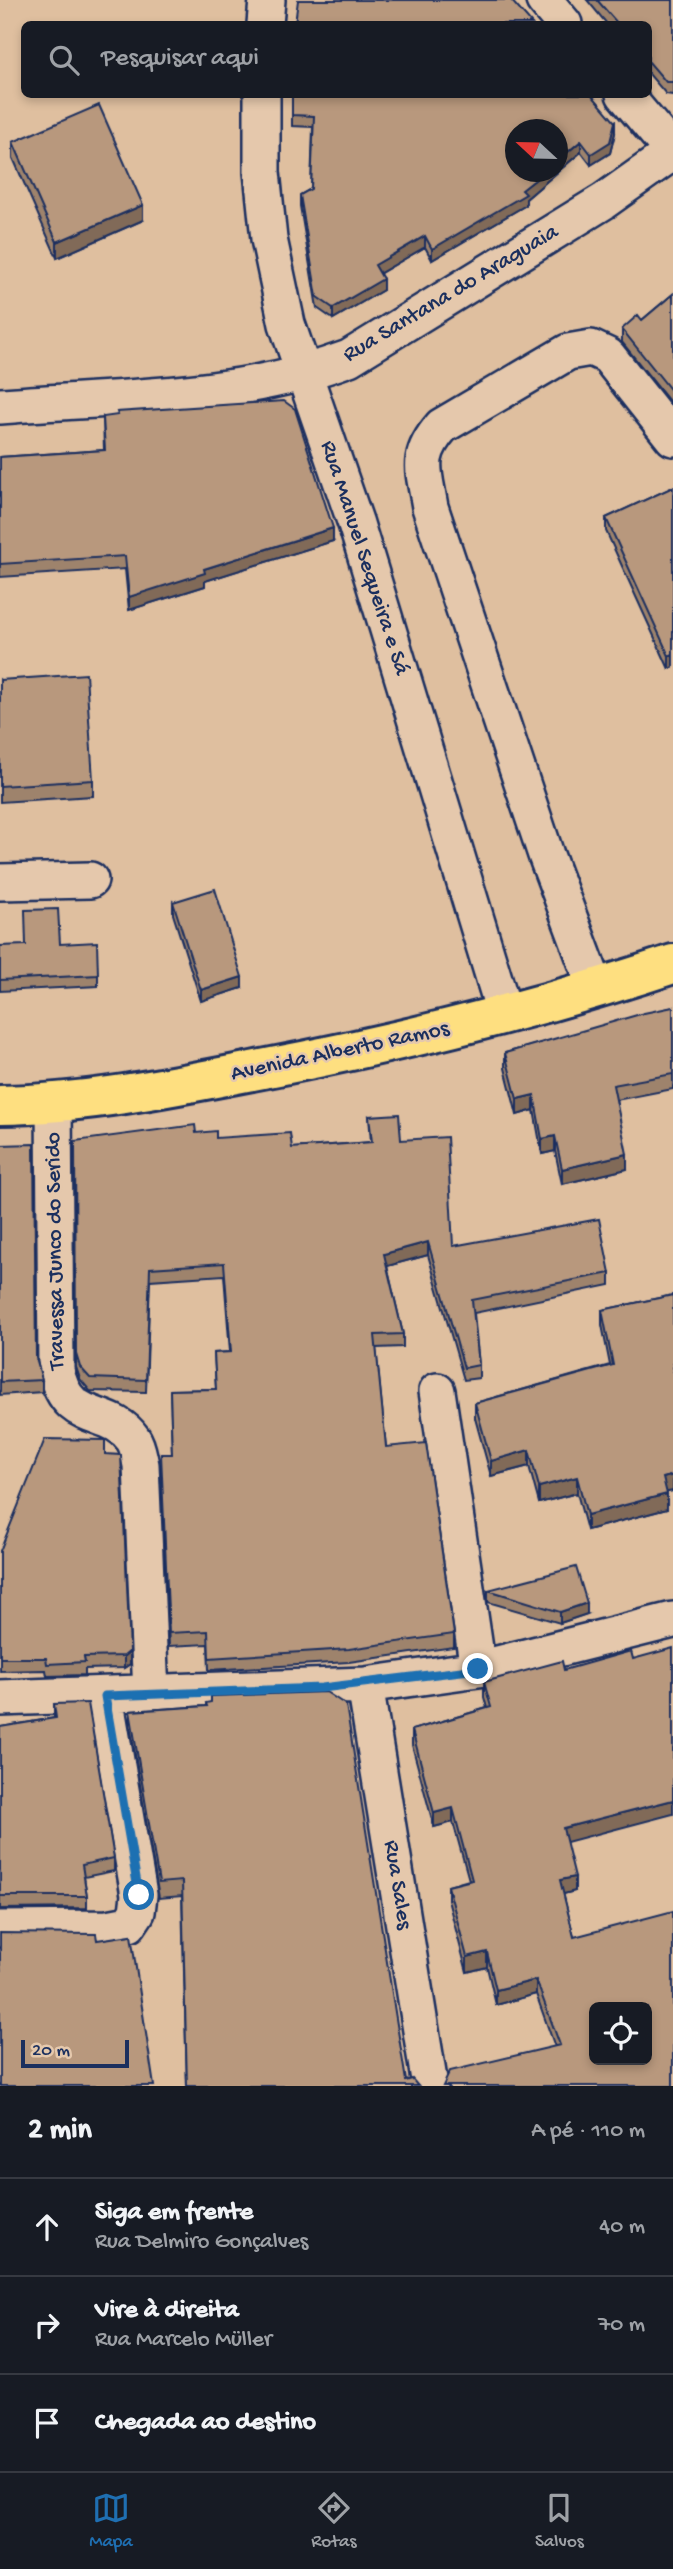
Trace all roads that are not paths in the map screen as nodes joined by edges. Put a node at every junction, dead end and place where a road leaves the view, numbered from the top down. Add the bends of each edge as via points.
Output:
1 (267, 0) edge
2 (544, 0) edge
3 (265, 21) edge
4 (562, 21) edge
5 (262, 98) edge
6 (627, 98) edge
7 (673, 152) edge
8 (303, 375) junction
9 (0, 407) edge
10 (673, 438) edge
11 (90, 880) dead end
12 (0, 882) edge
13 (673, 964) edge
14 (596, 989) junction
15 (505, 1015) junction
16 (54, 1101) junction
17 (0, 1105) edge
18 (438, 1391) dead end
19 (673, 1620) edge
20 (478, 1669) junction
21 (365, 1685) junction
22 (151, 1694) junction
23 (105, 1696) junction
24 (0, 1698) edge
25 (0, 1929) edge
26 (429, 2086) edge

1 - 3 street
2 - 4 street
5 - 8 street, Rua Manuel Sequeira e Sá via 262,172 269,239
6 - 7 street
7 - 8 street, Rua Santana do Araguaia via 604,201 349,358
8 - 9 street, Rua Santana do Araguaia via 217,389
8 - 15 street, Rua Manuel Sequeira e Sá via 356,524
10 - 14 street via 608,356 591,348 568,352 442,426 426,444 423,463 434,520 546,855
11 - 12 street
13 - 14 main road, Avenida Alberto Ramos
14 - 15 main road, Avenida Alberto Ramos
15 - 16 main road, Avenida Alberto Ramos via 184,1085
16 - 17 main road, Avenida Alberto Ramos
16 - 22 street, Travessa Junco do Serido via 55,1370 66,1399 124,1429 135,1440 141,1465
18 - 20 street
19 - 20 street
20 - 21 street
21 - 22 street
21 - 26 street, Rua Sales
22 - 23 street
23 - 24 street
23 - 25 street via 139,1895 137,1912 129,1924 108,1928

